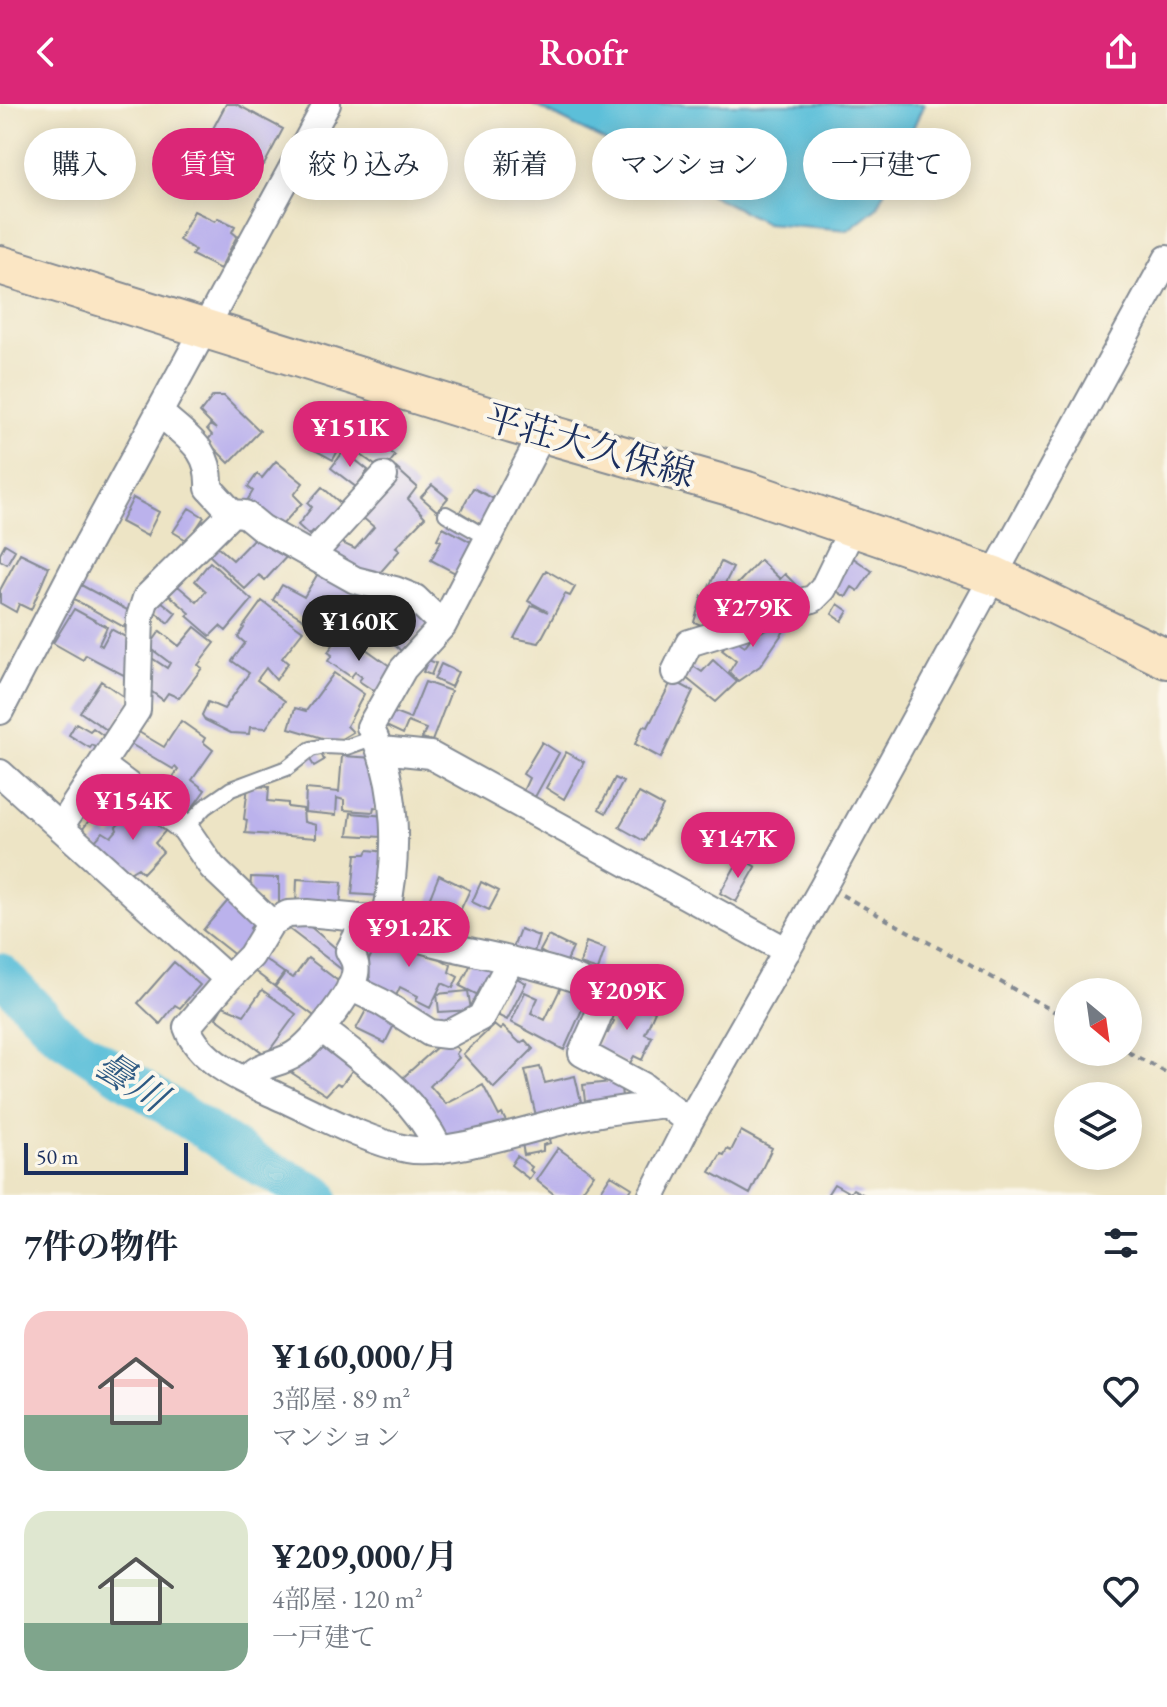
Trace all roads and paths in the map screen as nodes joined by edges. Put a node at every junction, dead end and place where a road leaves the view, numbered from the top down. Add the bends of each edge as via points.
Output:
1 (327, 104) edge
2 (1167, 259) edge
3 (0, 265) edge
4 (205, 327) junction
5 (159, 412) junction
6 (543, 433) junction
7 (384, 476) dead end
8 (232, 513) junction
9 (446, 514) dead end
10 (853, 527) junction
11 (488, 538) junction
12 (312, 555) junction
13 (995, 576) junction
14 (443, 625) junction
15 (1167, 659) edge
16 (675, 672) dead end
17 (0, 711) edge
18 (378, 744) junction
19 (101, 765) junction
20 (0, 773) edge
21 (60, 827) junction
22 (185, 828) junction
23 (823, 887) junction
24 (307, 913) junction
25 (376, 920) junction
26 (271, 923) junction
27 (349, 951) junction
28 (787, 951) junction
29 (511, 960) junction
30 (228, 979) junction
31 (350, 987) junction
32 (1054, 1011) edge
33 (322, 1029) junction
34 (1142, 1060) edge
35 (1167, 1073) edge
36 (246, 1080) junction
37 (665, 1104) junction
38 (689, 1122) junction
39 (440, 1150) junction
40 (652, 1195) edge

1 - 4 street
2 - 13 street
3 - 4 main road, 平荘大久保線
4 - 5 street
4 - 6 main road, 平荘大久保線
5 - 8 street via 199,449 209,465 209,488
5 - 17 street
6 - 10 main road, 平荘大久保線
6 - 11 street
7 - 12 street
8 - 12 street via 245,514
8 - 19 street via 146,598 140,617 137,710
9 - 11 lane
10 - 13 main road, 平荘大久保線
10 - 16 street via 813,599 771,609 744,626 689,643
11 - 14 street
12 - 14 street via 355,580 415,598
13 - 15 main road, 平荘大久保線
13 - 23 street
14 - 18 street via 403,669 370,727
18 - 22 lane via 311,749 287,768 231,789
18 - 25 street via 394,822 393,887
18 - 28 street via 430,755
19 - 21 street
19 - 22 street
20 - 21 street
21 - 30 street
22 - 26 street via 212,867
23 - 28 street
23 - 32 path
24 - 25 street
24 - 26 street via 288,914
24 - 27 street
25 - 27 street
25 - 29 street via 418,938
26 - 30 street via 251,956
27 - 31 street via 356,972
28 - 38 street
29 - 31 street via 481,1017 447,1035 430,1033
29 - 37 street via 587,984 599,993 602,1004 582,1053
30 - 36 street via 187,1027 211,1060
31 - 33 street
33 - 36 street via 295,1054 257,1068
33 - 39 street via 391,1083
34 - 35 path
36 - 39 street via 360,1133 407,1149
37 - 38 street
37 - 39 street via 580,1117
38 - 40 street

